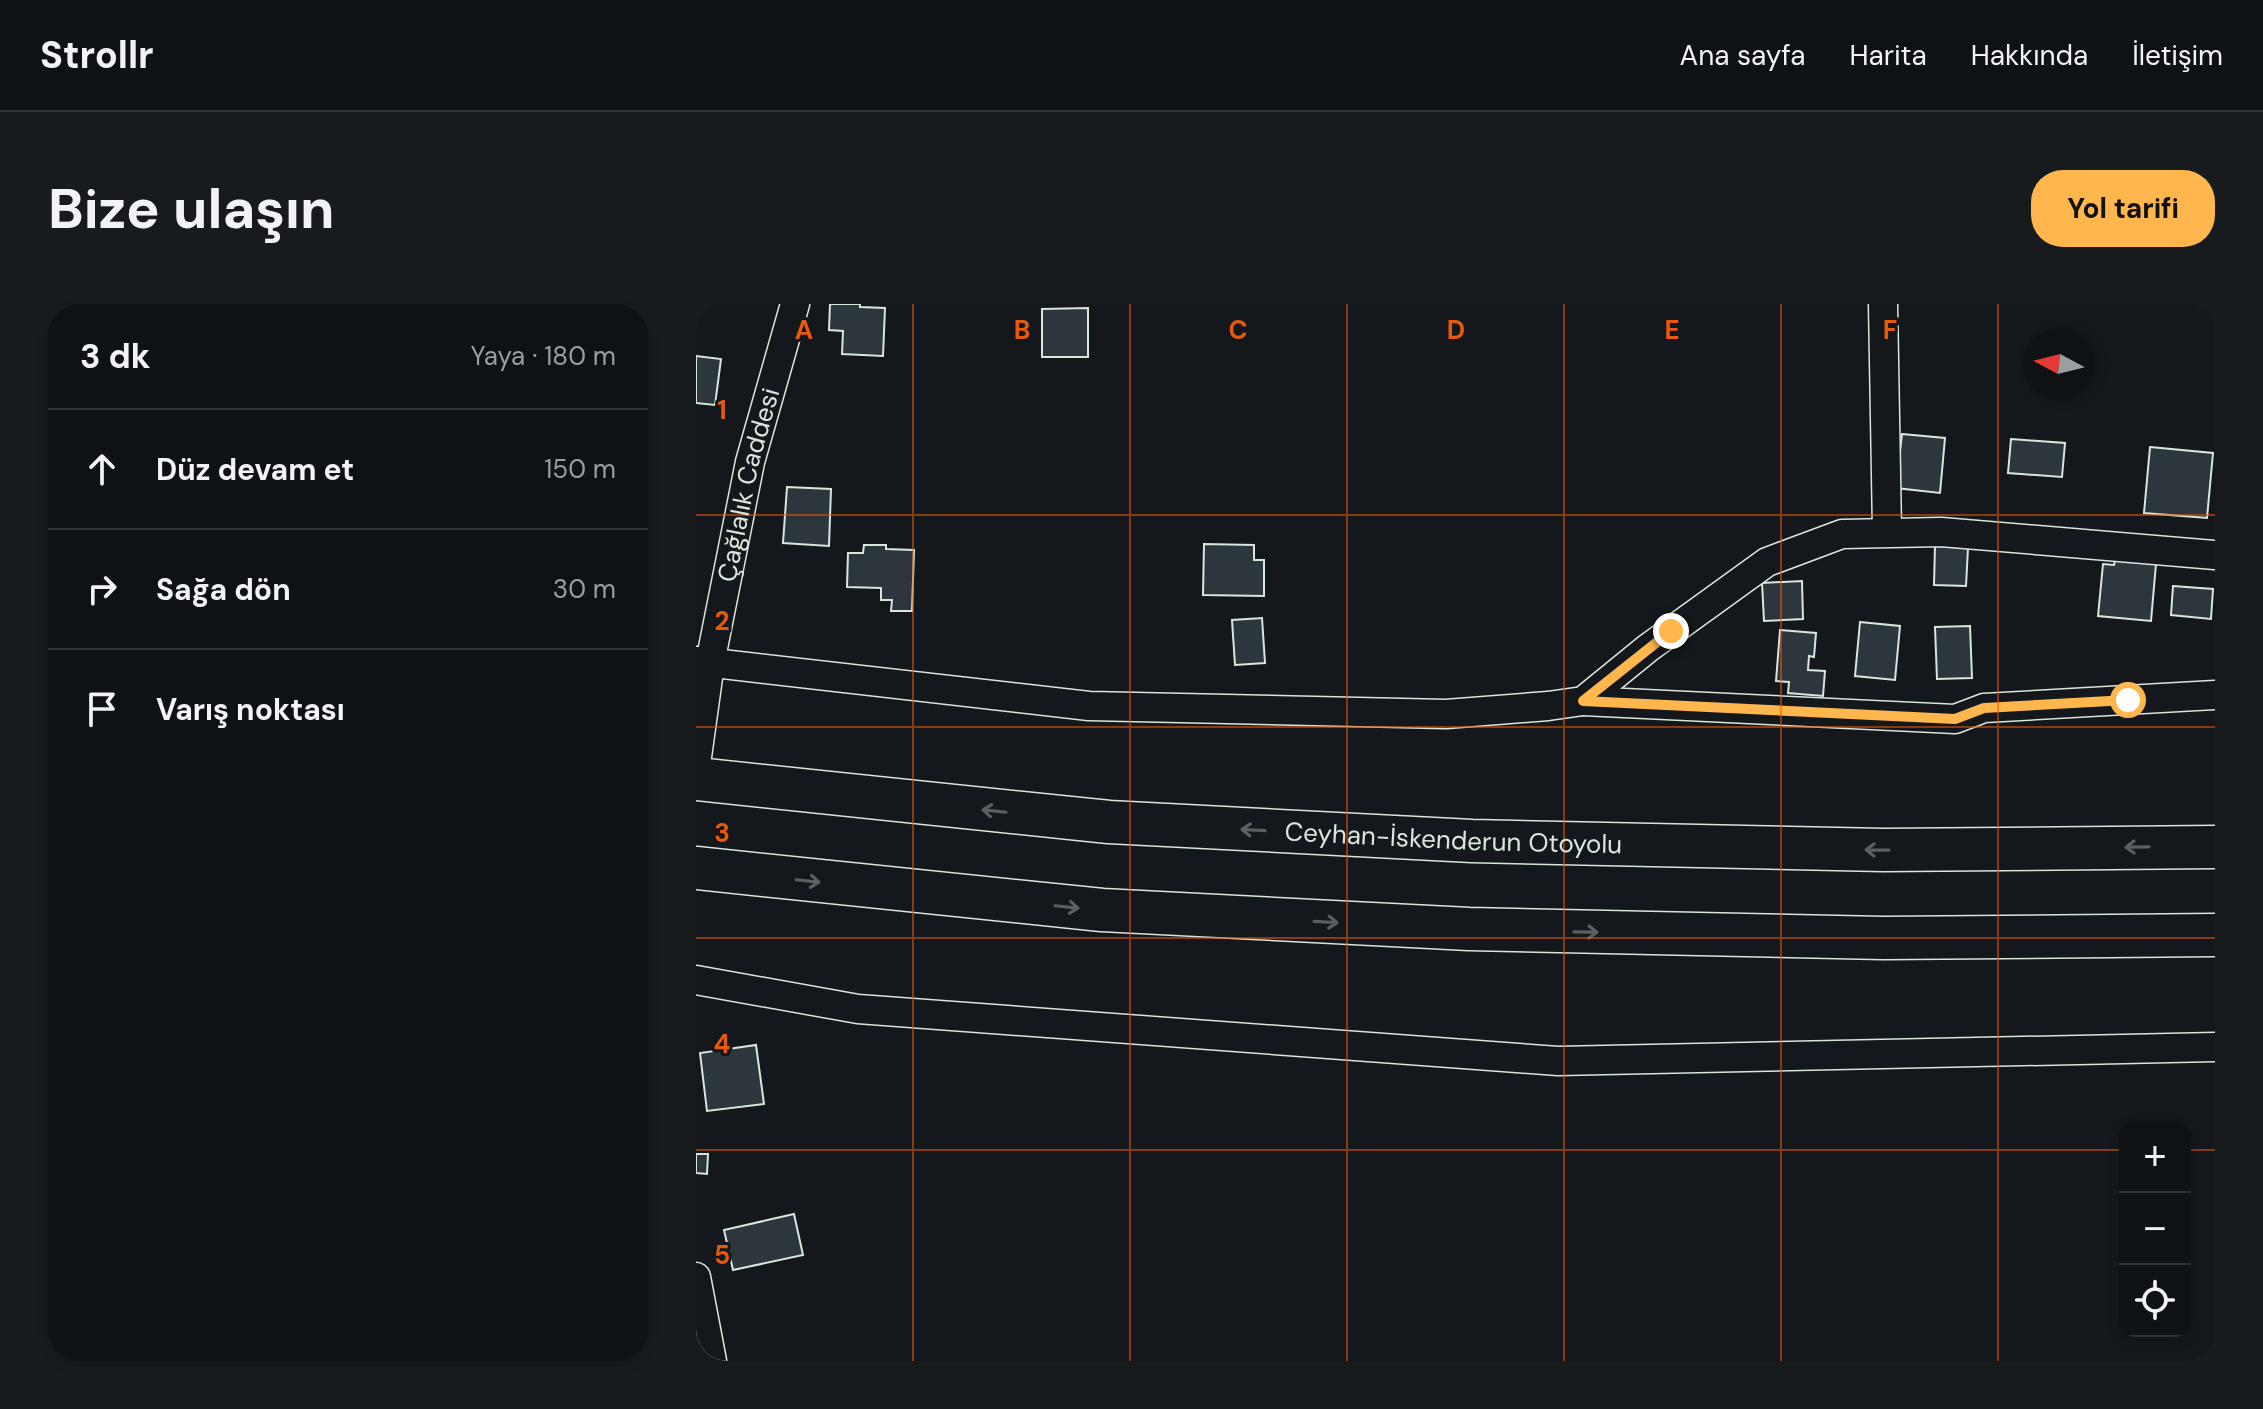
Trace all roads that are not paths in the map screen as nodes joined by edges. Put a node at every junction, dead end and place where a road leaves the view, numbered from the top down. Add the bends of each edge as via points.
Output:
1 (795, 304) edge
2 (1883, 304) edge
3 (1887, 531) junction
4 (2215, 555) edge
5 (703, 662) edge
6 (2215, 695) edge
7 (1583, 701) junction
8 (696, 764) edge
9 (696, 779) edge
10 (2215, 847) edge
11 (713, 871) edge
12 (2215, 935) edge
13 (696, 980) edge
14 (2215, 1047) edge
15 (696, 1277) edge
16 (712, 1361) edge

1 - 5 street, Çağlalık Caddesi via 750,462
2 - 3 street
3 - 4 street
3 - 7 street via 1842,534 1767,562
5 - 7 street via 1089,706 1446,714
5 - 8 street, Çağlalık Caddesi
6 - 7 street via 1984,708 1955,719
10 -> 9 highway, Ceyhan-İskenderun Otoyolu via 1883,850 1472,841 1109,822
11 -> 12 highway via 1102,910 1469,929 1883,938
13 - 14 street via 858,1009 1558,1061
15 - 16 street

